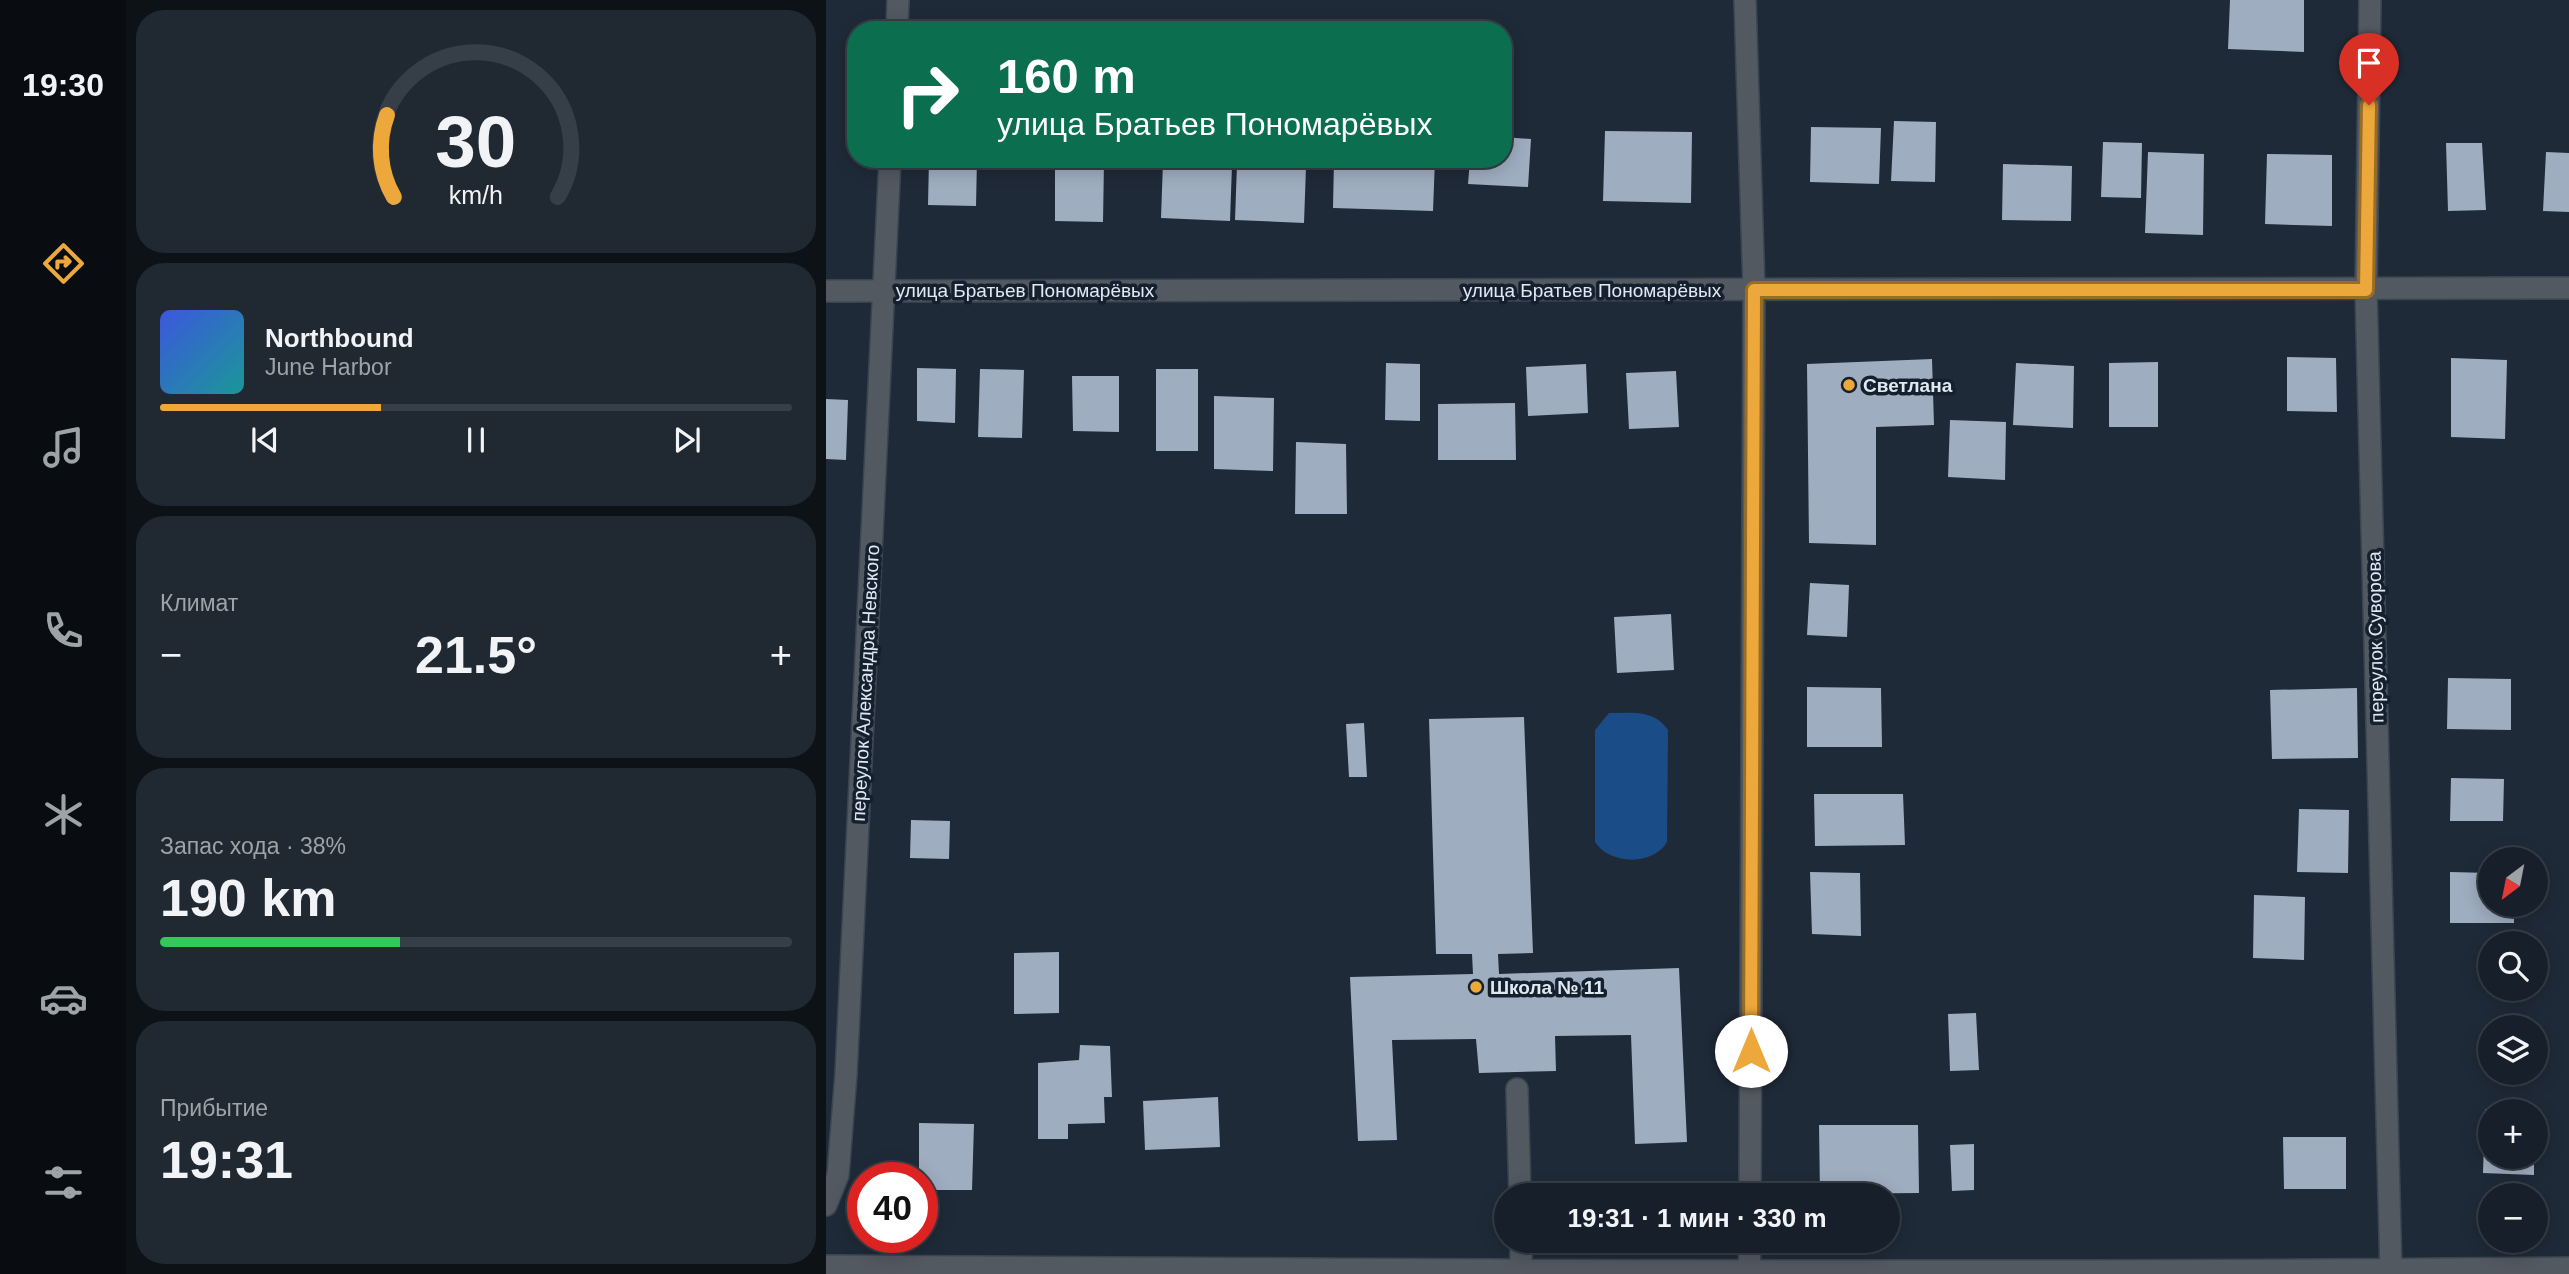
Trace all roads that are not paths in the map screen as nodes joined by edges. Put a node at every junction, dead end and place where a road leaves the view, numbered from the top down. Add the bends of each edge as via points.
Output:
1 (898, 0) edge
2 (1745, 0) edge
3 (2370, 0) edge
4 (897, 21) edge
5 (890, 168) edge
6 (2569, 288) edge
7 (884, 290) junction
8 (1754, 290) junction
9 (2366, 290) junction
10 (826, 291) edge
11 (1517, 1089) dead end
12 (1520, 1183) edge
13 (1750, 1183) edge
14 (826, 1205) edge
15 (1521, 1253) edge
16 (1750, 1253) edge
17 (826, 1266) edge
18 (2569, 1268) edge
19 (1521, 1270) junction
20 (2392, 1273) edge
21 (1749, 1274) edge

1 - 4 street
2 - 8 street
3 - 9 street, переулок Суворова
5 - 7 street, переулок Александра Невского
6 - 9 street, улица Братьев Пономарёвых
7 - 8 street, улица Братьев Пономарёвых
7 - 10 street, улица Братьев Пономарёвых
7 - 14 street, переулок Александра Невского via 846,1074 838,1175
8 - 9 street, улица Братьев Пономарёвых
8 - 13 street
9 - 20 street, переулок Суворова
11 - 12 street
15 - 19 street
16 - 21 street
17 - 19 street
18 - 20 street
19 - 21 street
20 - 21 street

